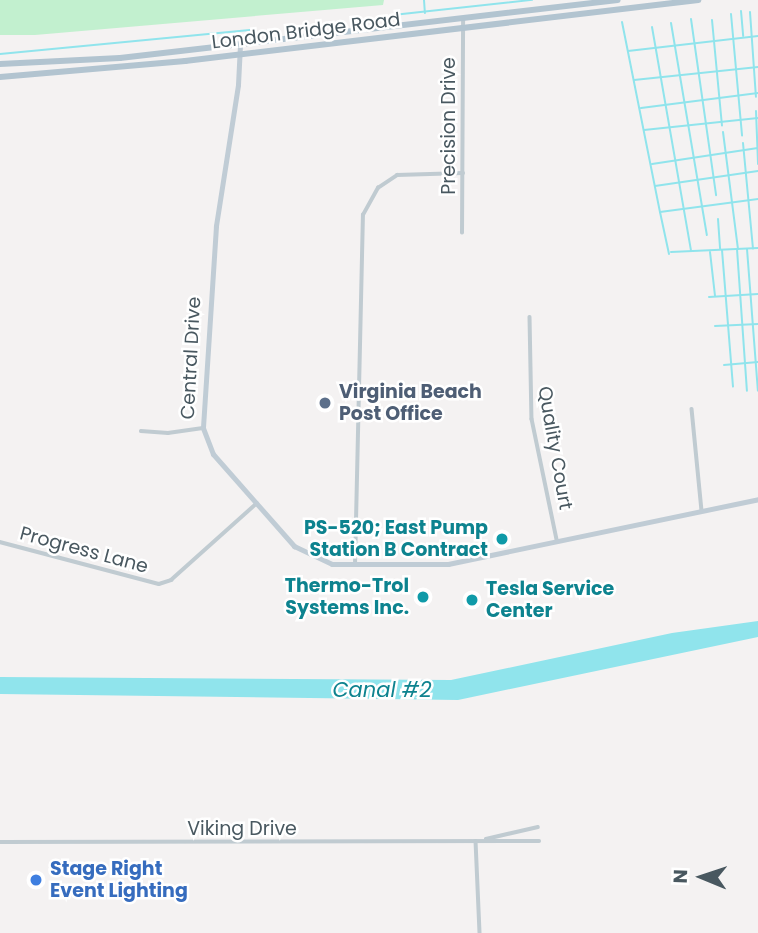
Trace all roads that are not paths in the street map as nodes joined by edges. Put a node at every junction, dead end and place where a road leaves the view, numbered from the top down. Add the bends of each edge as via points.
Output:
1 (618, 0) edge
2 (698, 0) edge
3 (463, 19) junction
4 (463, 28) junction
5 (240, 45) junction
6 (240, 54) junction
7 (0, 64) edge
8 (0, 77) edge
9 (463, 173) junction
10 (462, 233) dead end
11 (530, 317) dead end
12 (692, 409) dead end
13 (203, 428) junction
14 (141, 430) dead end
15 (758, 499) edge
16 (257, 503) junction
17 (702, 511) junction
18 (0, 542) edge
19 (558, 542) junction
20 (355, 565) junction
21 (538, 827) dead end
22 (484, 840) junction
23 (476, 841) junction
24 (539, 841) dead end
25 (0, 842) edge
26 (480, 933) edge

1 - 3 main road, London Bridge Road
2 - 4 main road, London Bridge Road
3 - 4 street, Precision Drive
3 - 5 main road, London Bridge Road
4 - 6 main road, London Bridge Road
4 - 9 street, Precision Drive
5 - 6 street, Central Drive
5 - 7 main road, London Bridge Road via 67,63
6 - 8 main road, London Bridge Road via 69,74
6 - 13 street, Central Drive via 215,229
9 - 10 street, Precision Drive
9 - 20 street via 397,175 378,188 363,215
11 - 19 street, Quality Court via 532,419
12 - 17 street
13 - 14 street via 168,433
13 - 16 street, Central Drive via 213,454
15 - 17 street, Central Drive
16 - 18 street, Progress Lane via 171,580 159,584
16 - 20 street, Central Drive via 305,554 329,563
17 - 19 street, Central Drive
19 - 20 street, Central Drive via 448,564
21 - 22 street, Viking Drive via 506,831
22 - 23 street, Viking Drive
22 - 24 street, Viking Drive
23 - 25 street, Viking Drive
23 - 26 street

